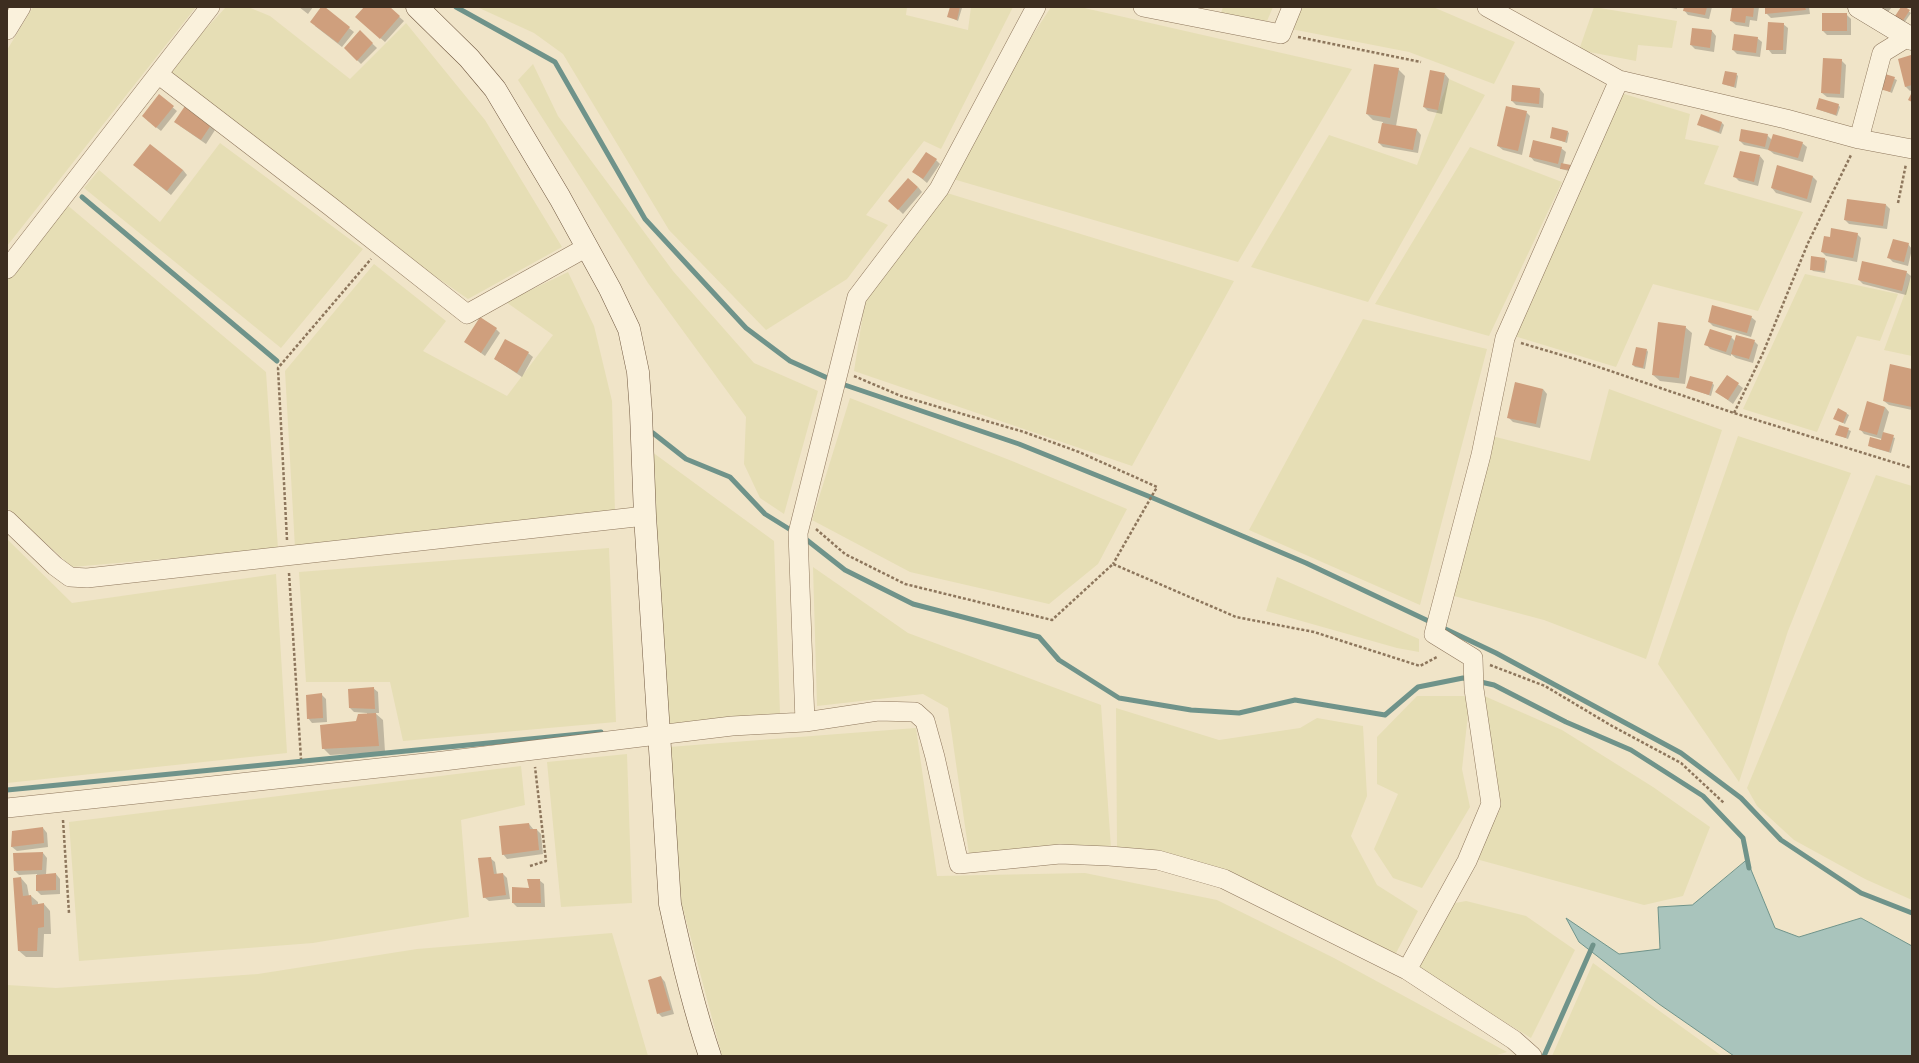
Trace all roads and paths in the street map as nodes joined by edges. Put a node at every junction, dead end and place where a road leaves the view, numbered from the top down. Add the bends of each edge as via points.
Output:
1 (21, 7) edge
2 (210, 7) edge
3 (417, 7) edge
4 (1036, 7) edge
5 (1143, 7) edge
6 (1292, 7) edge
7 (1487, 7) edge
8 (1859, 7) edge
9 (7, 30) edge
10 (1281, 34) junction
11 (1910, 38) edge
12 (1421, 62) dead end
13 (158, 74) junction
14 (1619, 80) junction
15 (1858, 139) junction
16 (1910, 149) edge
17 (1898, 203) dead end
18 (381, 246) junction
19 (587, 247) junction
20 (7, 269) edge
21 (1505, 338) junction
22 (838, 374) junction
23 (1734, 413) junction
24 (1912, 468) edge
25 (645, 516) junction
26 (7, 520) edge
27 (799, 533) junction
28 (288, 556) junction
29 (1113, 564) junction
30 (1455, 647) junction
31 (1473, 658) junction
32 (805, 722) junction
33 (660, 736) junction
34 (533, 751) junction
35 (302, 777) junction
36 (62, 802) junction
37 (1724, 803) dead end
38 (7, 808) edge
39 (530, 866) dead end
40 (69, 913) dead end
41 (1407, 970) junction
42 (710, 1056) edge
43 (1532, 1056) edge

1 - 9 street
2 - 13 street
3 - 19 street via 469,58 496,90
4 - 22 street via 939,189 857,297
5 - 10 street
6 - 10 street
7 - 14 street
8 - 11 street
10 - 12 path
11 - 15 street via 1882,53
13 - 18 street
13 - 20 street
14 - 15 street via 1786,119
14 - 21 street
15 - 16 street
15 - 23 path via 1808,243
16 - 17 path
18 - 19 street via 467,314
18 - 28 path via 278,368
19 - 25 street via 629,329 638,379
21 - 23 path
21 - 30 street via 1480,463 1434,634
22 - 27 street
22 - 29 path via 901,396 1024,432 1080,452 1157,487
23 - 24 path
25 - 28 street
25 - 33 street
26 - 28 street via 70,577 87,578
27 - 29 path via 905,584 1052,620
27 - 32 street
28 - 35 path
29 - 30 path via 1236,616 1314,632 1420,666
30 - 31 street
31 - 37 path via 1546,686 1681,764
31 - 41 street via 1474,689 1492,804 1467,861
32 - 33 street via 732,726
32 - 41 street via 878,711 915,712 925,721 959,864 1060,854 1158,860 1224,879
33 - 34 street
33 - 42 street via 670,904 680,954
34 - 35 street
34 - 39 path via 546,861
35 - 36 street
36 - 38 street
36 - 40 path
41 - 43 street via 1514,1040

